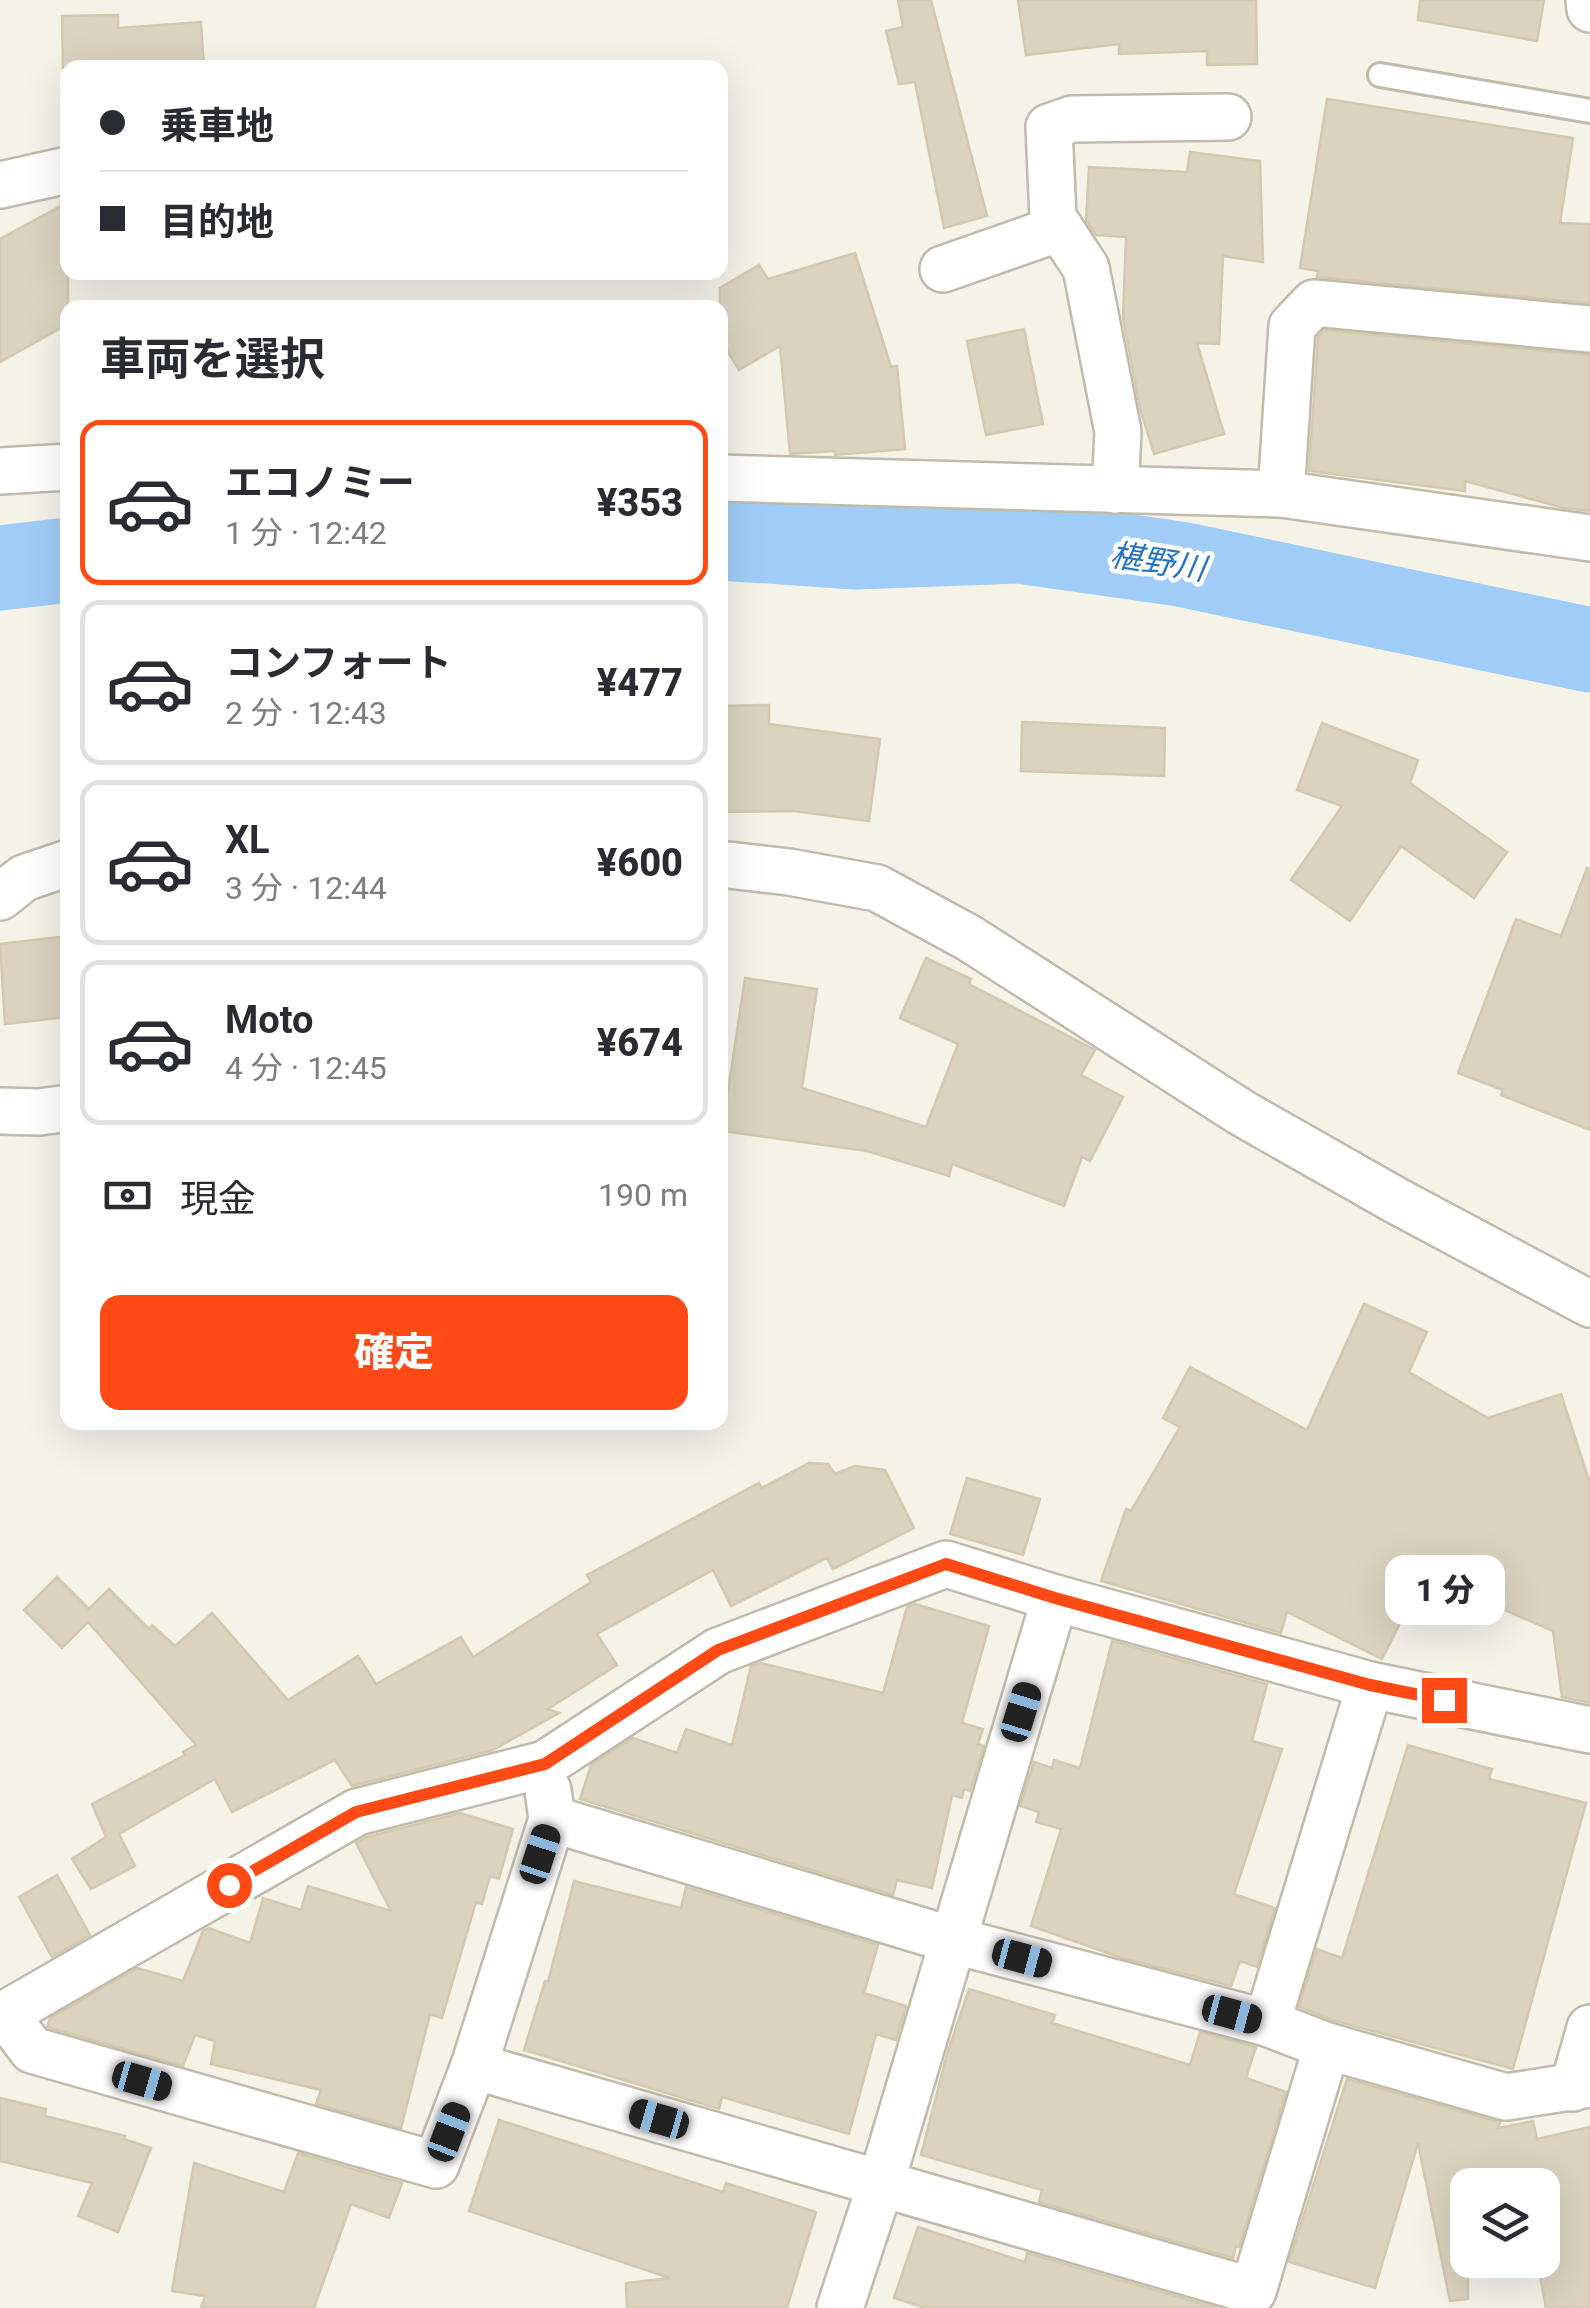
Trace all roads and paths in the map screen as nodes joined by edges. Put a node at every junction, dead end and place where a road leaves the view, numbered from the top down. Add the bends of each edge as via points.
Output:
1 (1588, 0) edge
2 (1590, 9) edge
3 (1380, 75) dead end
4 (1590, 111) edge
5 (1228, 116) dead end
6 (60, 172) edge
7 (0, 186) edge
8 (1060, 228) junction
9 (943, 269) dead end
10 (1590, 330) edge
11 (60, 467) edge
12 (0, 471) edge
13 (728, 478) edge
14 (1115, 490) junction
15 (1281, 494) junction
16 (1590, 538) edge
17 (728, 865) edge
18 (60, 866) edge
19 (0, 898) edge
20 (60, 1109) edge
21 (0, 1110) edge
22 (1590, 1304) edge
23 (1055, 1598) junction
24 (1370, 1685) junction
25 (1590, 1730) edge
26 (545, 1764) junction
27 (552, 1819) junction
28 (952, 1940) junction
29 (3, 2016) edge
30 (1266, 2023) junction
31 (1590, 2028) edge
32 (1327, 2046) junction
33 (474, 2066) junction
34 (1582, 2086) edge
35 (881, 2183) junction
36 (1251, 2300) edge
37 (840, 2308) edge

1 - 2 street
3 - 4 lane
5 - 8 street via 1072,119 1049,127
6 - 7 street
8 - 9 street
8 - 14 street via 1086,268 1118,432
10 - 15 street via 1314,303 1292,326
11 - 12 street
13 - 14 street
14 - 15 street
15 - 16 street
17 - 22 street via 877,888 969,938 1242,1113
18 - 19 street via 24,878
20 - 21 street
23 - 24 street
23 - 26 street via 946,1564 718,1650
23 - 28 street
24 - 25 street
24 - 30 street
26 - 27 street
26 - 29 street via 356,1812
27 - 28 street
27 - 33 street
28 - 30 street
28 - 35 street
29 - 33 street via 32,2050 436,2165
30 - 32 street
31 - 34 street
32 - 34 street via 1506,2097
32 - 36 street
33 - 35 street
35 - 36 street
35 - 37 street

